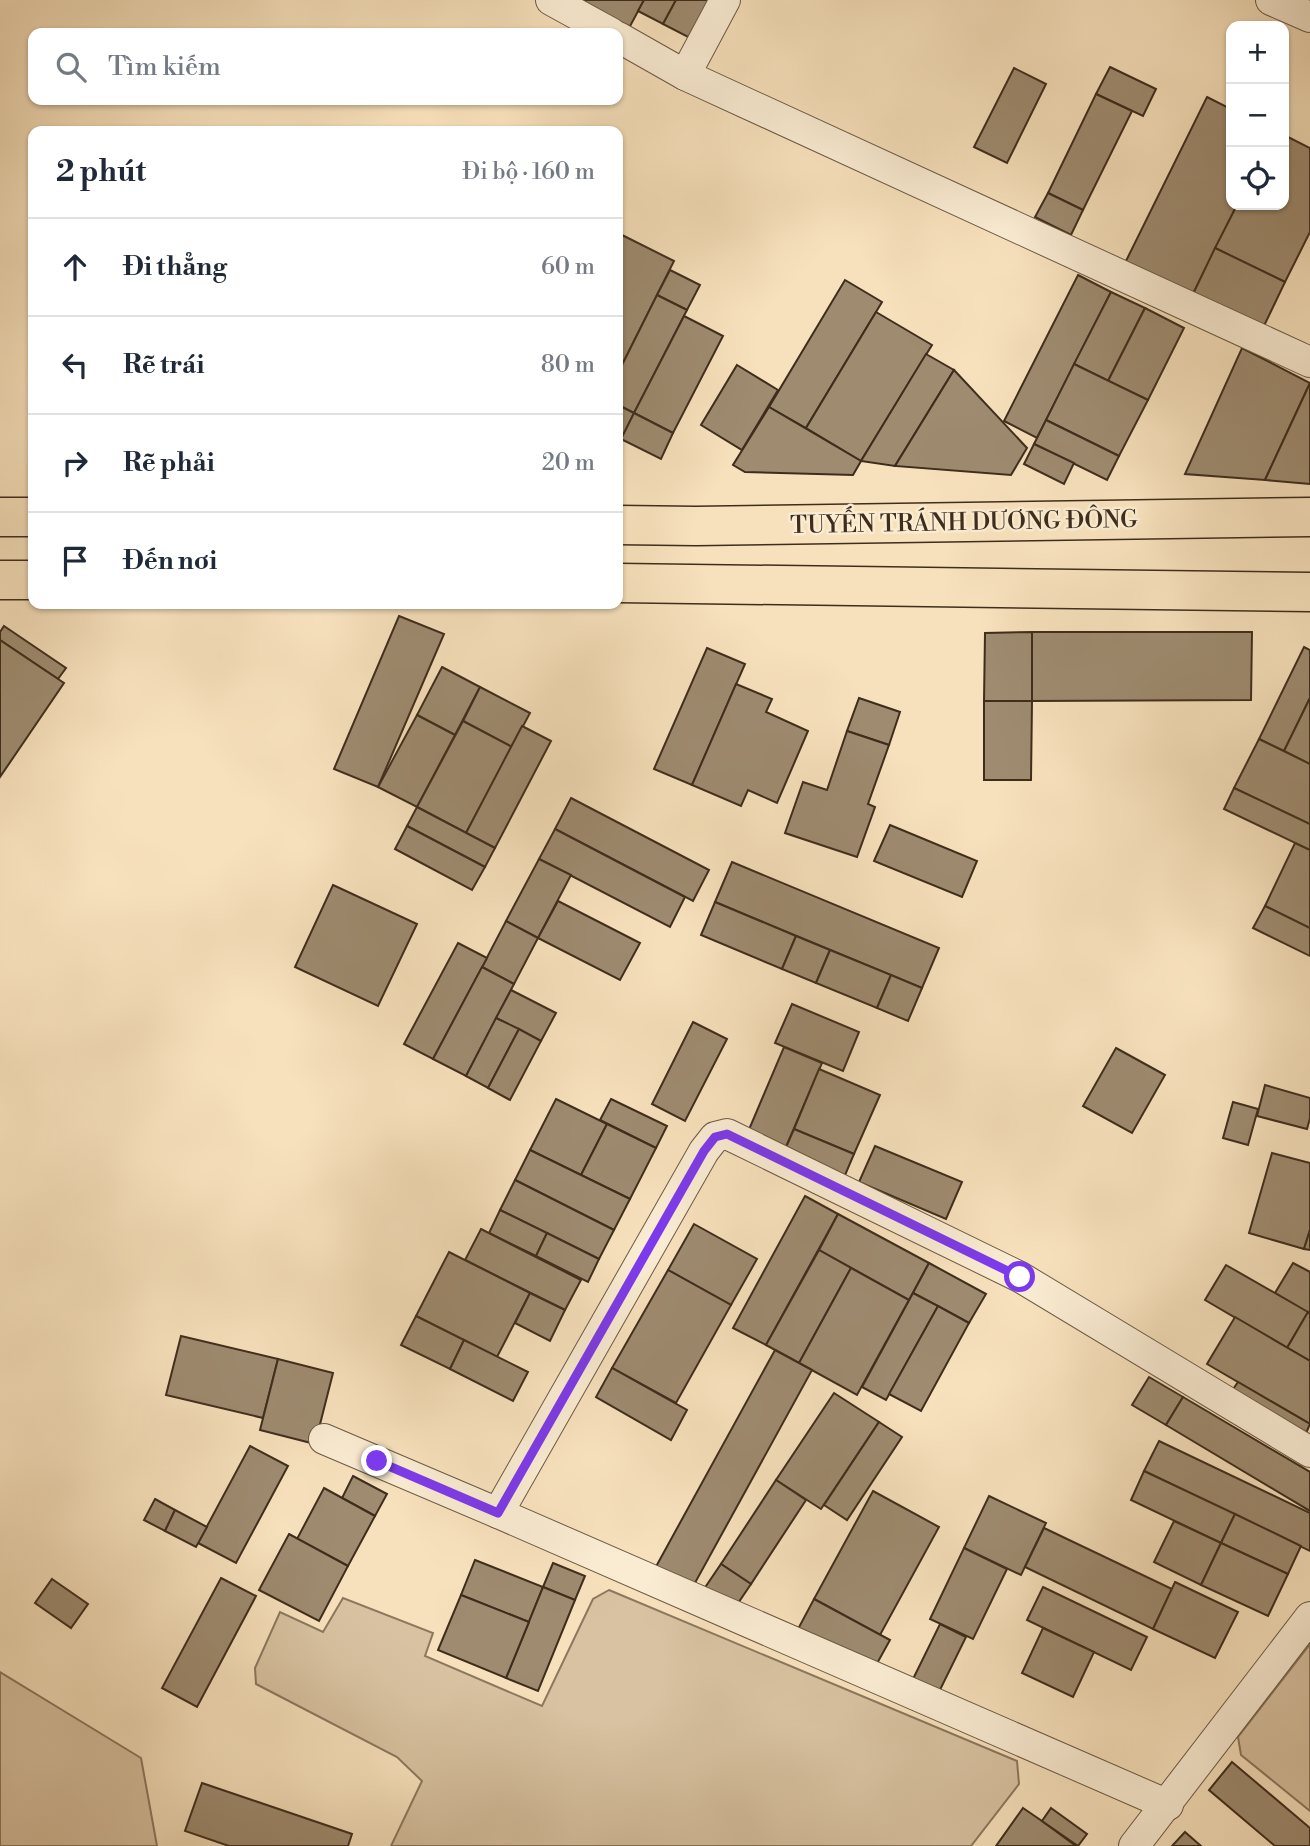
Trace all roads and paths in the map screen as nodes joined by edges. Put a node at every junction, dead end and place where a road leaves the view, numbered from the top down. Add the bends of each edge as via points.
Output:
1 (551, 0) edge
2 (725, 0) edge
3 (1271, 0) edge
4 (1310, 17) edge
5 (602, 28) edge
6 (623, 40) edge
7 (685, 75) junction
8 (1310, 362) edge
9 (0, 517) edge
10 (28, 517) edge
11 (1310, 517) edge
12 (623, 525) edge
13 (0, 580) edge
14 (28, 580) edge
15 (623, 583) edge
16 (1310, 592) edge
17 (324, 1439) dead end
18 (1310, 1452) edge
19 (498, 1513) junction
20 (1310, 1616) edge
21 (1168, 1805) junction
22 (1134, 1846) edge

1 - 5 street
2 - 7 street
3 - 4 street
6 - 7 street
7 - 8 street
9 - 10 main road
11 - 12 main road, TUYẾN TRÁNH DƯƠNG ĐÔNG
13 - 14 main road
15 - 16 main road
17 - 19 street
18 - 19 street via 1020,1277 727,1134 715,1137 704,1151
19 - 21 street
20 - 21 street
21 - 22 street

